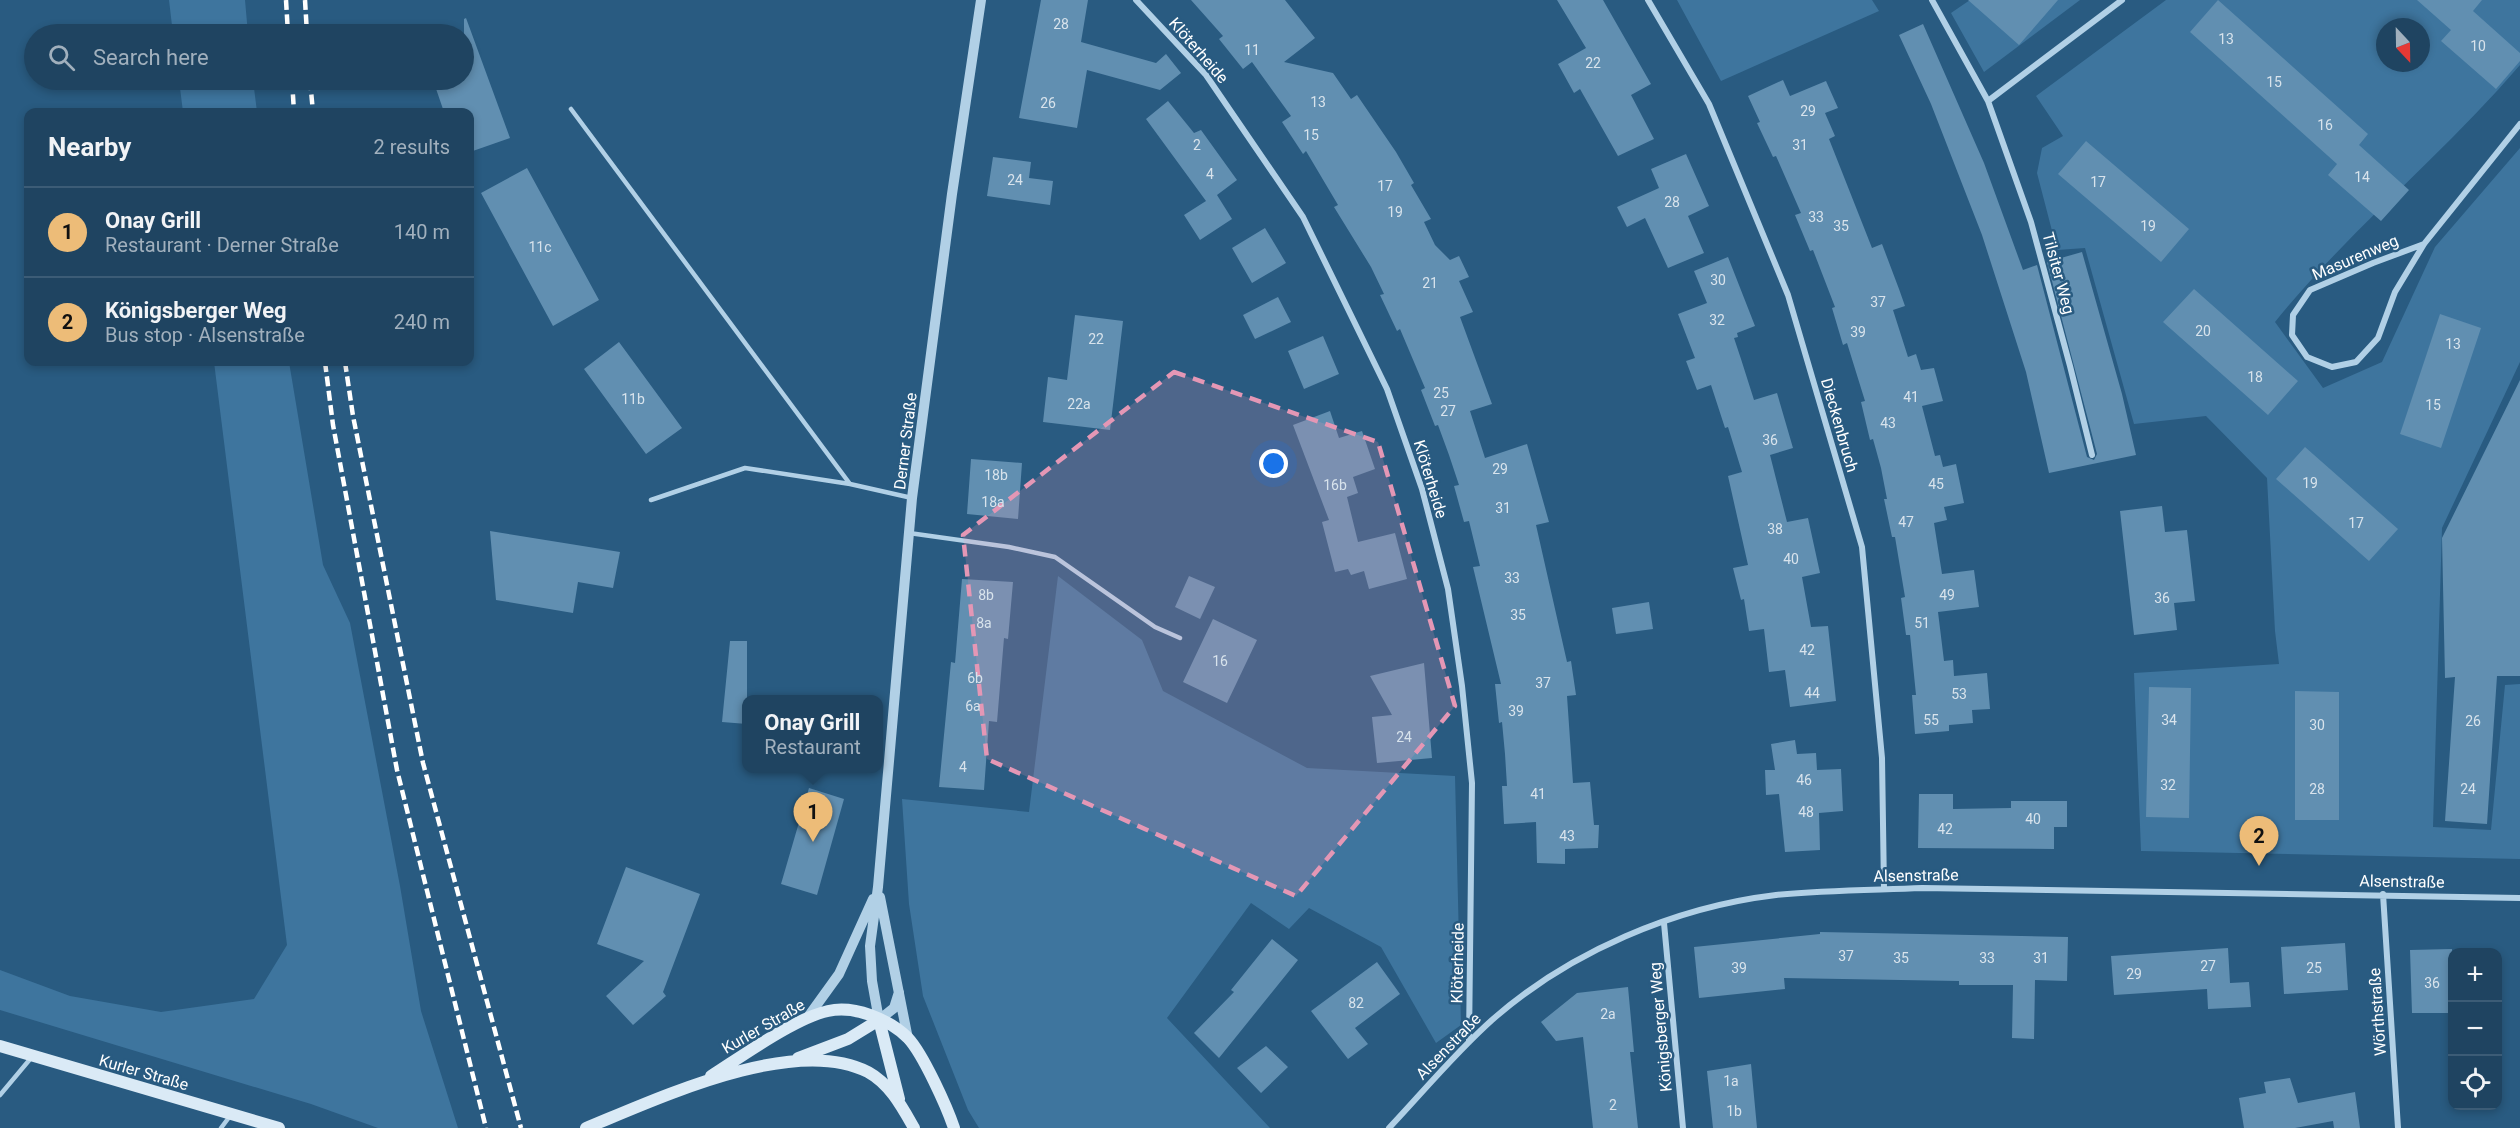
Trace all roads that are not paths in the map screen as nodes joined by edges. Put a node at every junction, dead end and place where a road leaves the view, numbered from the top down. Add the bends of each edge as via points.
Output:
1 (981, 0) edge
2 (1137, 0) edge
3 (1648, 0) edge
4 (1932, 0) edge
5 (2122, 0) edge
6 (1988, 101) junction
7 (571, 109) dead end
8 (2520, 124) edge
9 (2424, 244) junction
10 (2091, 455) dead end
11 (850, 484) junction
12 (912, 498) junction
13 (651, 500) dead end
14 (909, 533) junction
15 (1180, 638) dead end
16 (878, 887) junction
17 (1884, 889) junction
18 (2383, 894) junction
19 (2520, 898) edge
20 (1664, 923) junction
21 (899, 993) junction
22 (808, 1017) junction
23 (879, 1020) junction
24 (908, 1039) junction
25 (1469, 1041) junction
26 (0, 1046) edge
27 (33, 1056) junction
28 (791, 1060) junction
29 (702, 1081) junction
30 (0, 1095) edge
31 (900, 1103) junction
32 (232, 1114) junction
33 (221, 1128) edge
34 (279, 1128) edge
35 (586, 1128) edge
36 (914, 1128) edge
37 (954, 1128) edge
38 (1389, 1128) edge
39 (1683, 1128) edge
40 (2398, 1128) edge

1 - 12 street, Derner Straße
2 - 25 street, Klöterheide via 1206,75 1304,217 1387,389 1422,489 1448,589 1472,783
3 - 17 street, Dieckenbruch via 1709,104 1788,295 1862,547 1882,758
4 - 6 street, Tilsiter Weg
5 - 6 street
6 - 10 street, Tilsiter Weg via 2031,222
7 - 11 lane
8 - 9 street, Masurenweg
9 - 9 street, Masurenweg via 2395,292 2378,338 2355,362 2332,367 2307,357 2292,335 2293,315 2310,290
11 - 12 lane
11 - 13 lane via 745,468
12 - 14 street, Derner Straße
14 - 15 lane via 1055,557 1155,627
14 - 16 street, Derner Straße
16 - 21 street, Derner Straße
16 - 22 street, Derner Straße via 839,974
16 - 23 street, Derner Straße via 870,946
17 - 18 street, Alsenstraße
17 - 20 street, Alsenstraße via 1832,890 1735,902
18 - 19 street, Alsenstraße
18 - 40 street, Wörthstraße
20 - 25 street, Alsenstraße via 1594,952 1559,972 1522,995
20 - 39 street, Königsberger Weg
21 - 23 street via 894,1008
21 - 24 street, Derner Straße
22 - 23 main road, Kurler Straße via 846,1009
22 - 29 main road, Kurler Straße
23 - 24 main road, Kurler Straße
23 - 28 main road via 848,1039
23 - 31 main road
24 - 37 main road
25 - 38 street, Alsenstraße
26 - 27 main road, Kurler Straße
27 - 30 lane
27 - 32 main road, Kurler Straße
28 - 29 main road, Kurler Straße
28 - 31 main road, Kurler Straße via 848,1064 886,1085
29 - 35 main road, Kurler Straße
31 - 36 main road
32 - 33 lane
32 - 34 main road, Kurler Straße

